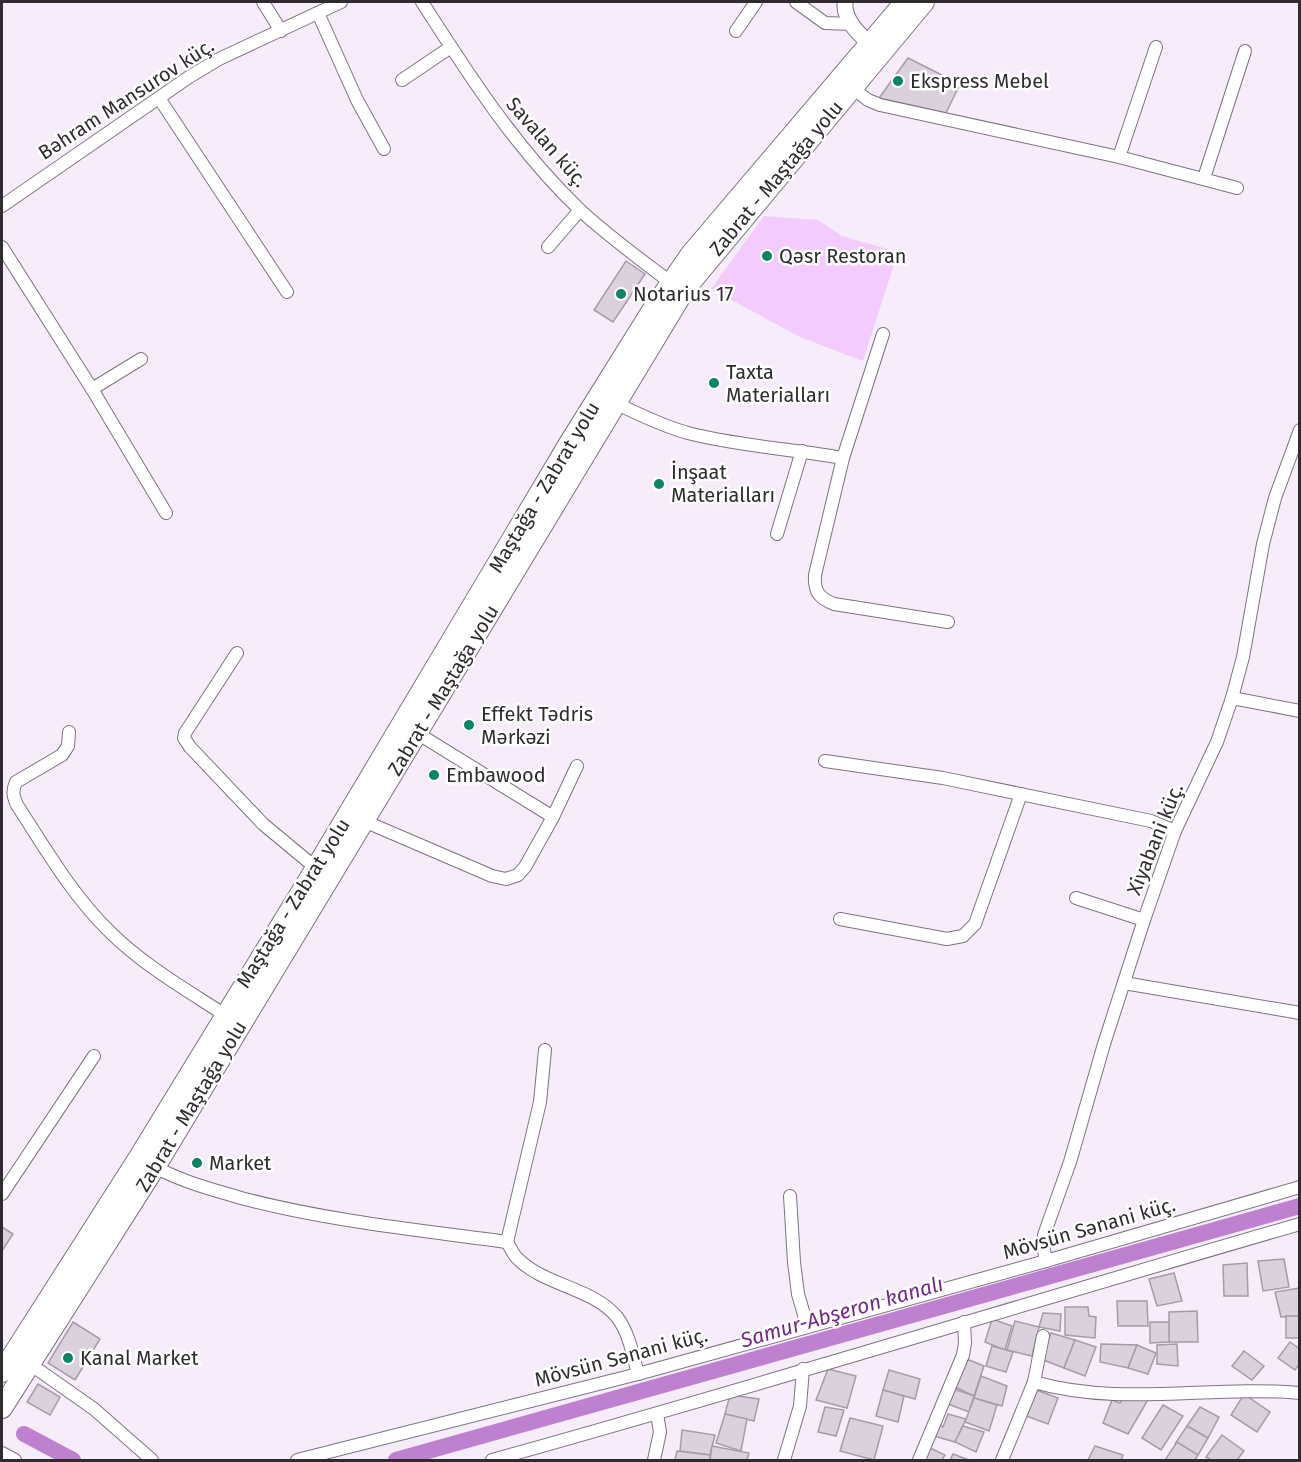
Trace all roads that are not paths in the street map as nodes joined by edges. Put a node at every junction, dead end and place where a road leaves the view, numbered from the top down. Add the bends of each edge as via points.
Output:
1 (263, 2) edge
2 (341, 2) edge
3 (422, 2) edge
4 (756, 2) edge
5 (796, 2) edge
6 (845, 2) edge
7 (905, 2) edge
8 (924, 2) edge
9 (318, 13) junction
10 (851, 24) junction
11 (281, 31) junction
12 (736, 31) dead end
13 (451, 47) junction
14 (1156, 47) dead end
15 (874, 48) junction
16 (1245, 51) dead end
17 (402, 80) dead end
18 (851, 87) junction
19 (159, 98) junction
20 (384, 149) dead end
21 (1119, 157) junction
22 (1204, 178) junction
23 (1237, 188) dead end
24 (2, 206) edge
25 (580, 210) junction
26 (2, 247) edge
27 (548, 247) dead end
28 (670, 282) junction
29 (286, 292) dead end
30 (883, 334) dead end
31 (141, 359) dead end
32 (92, 389) junction
33 (615, 403) junction
34 (1299, 430) edge
35 (802, 451) junction
36 (843, 458) junction
37 (166, 513) dead end
38 (777, 534) dead end
39 (948, 622) dead end
40 (237, 653) dead end
41 (1232, 698) junction
42 (1299, 711) edge
43 (69, 732) dead end
44 (417, 733) junction
45 (825, 761) dead end
46 (577, 766) dead end
47 (1021, 794) junction
48 (553, 818) junction
49 (364, 821) junction
50 (1175, 831) junction
51 (316, 868) junction
52 (1076, 898) dead end
53 (840, 919) dead end
54 (1144, 920) junction
55 (1124, 983) junction
56 (1299, 1013) edge
57 (225, 1014) junction
58 (544, 1050) dead end
59 (94, 1056) dead end
60 (155, 1167) junction
61 (1299, 1187) edge
62 (2, 1194) edge
63 (790, 1196) dead end
64 (1299, 1224) edge
65 (507, 1242) junction
66 (1046, 1261) junction
67 (964, 1322) junction
68 (807, 1326) junction
69 (1043, 1336) dead end
70 (15, 1355) edge
71 (803, 1369) junction
72 (2, 1372) edge
73 (639, 1374) junction
74 (1034, 1382) junction
75 (1299, 1393) edge
76 (2, 1408) edge
77 (657, 1414) junction
78 (2, 1453) edge
79 (15, 1461) edge
80 (152, 1461) edge
81 (297, 1461) edge
82 (492, 1461) edge
83 (654, 1461) edge
84 (784, 1461) edge
85 (919, 1461) edge
86 (1002, 1461) edge

1 - 11 street
2 - 9 street, Bəhram Mansurov küç.
3 - 13 street, Savalan küç.
4 - 12 street
5 - 10 street via 825,23
6 - 10 street
7 - 15 main road, Maştağa - Zabrat yolu
8 - 15 main road, Zabrat - Maştağa yolu
9 - 11 street, Bəhram Mansurov küç.
9 - 20 street
10 - 15 street
11 - 19 street, Bəhram Mansurov küç. via 219,59
13 - 17 street
13 - 25 street, Savalan küç. via 501,121
14 - 21 street
15 - 18 main road, Zabrat - Maştağa yolu
15 - 28 main road, Maştağa - Zabrat yolu
16 - 22 street
18 - 21 street via 880,105
18 - 33 main road, Zabrat - Maştağa yolu via 685,290
19 - 24 street, Bəhram Mansurov küç.
19 - 29 street
21 - 22 street
22 - 23 street
25 - 27 street
25 - 28 street, Savalan küç.
26 - 32 street
28 - 51 main road, Maştağa - Zabrat yolu
30 - 36 street
31 - 32 street
32 - 37 street
33 - 35 street via 687,432
33 - 44 main road, Zabrat - Maştağa yolu
34 - 41 street, Xiyabani küç. via 1263,544
35 - 36 street
35 - 38 street
36 - 39 street via 814,588 821,598 834,604
40 - 51 street via 184,738 263,824
41 - 42 street
41 - 50 street, Xiyabani küç. via 1217,742
43 - 57 street via 68,746 62,755 16,782 13,796 17,805 58,867 108,930 134,954
44 - 48 street
44 - 49 main road, Zabrat - Maştağa yolu
45 - 47 street
46 - 48 street
47 - 50 street via 1151,821
47 - 53 street via 975,924 963,936 947,939
48 - 49 street via 525,867 518,875 506,879
49 - 60 main road, Zabrat - Maştağa yolu
50 - 54 street, Xiyabani küç.
51 - 57 main road, Maştağa - Zabrat yolu
52 - 54 street
54 - 55 street, Xiyabani küç.
55 - 56 street
55 - 66 street, Xiyabani küç. via 1044,1235
57 - 70 main road, Maştağa - Zabrat yolu
58 - 65 street via 540,1102
59 - 62 street
60 - 65 street via 195,1185 281,1209
60 - 70 main road, Zabrat - Maştağa yolu
61 - 66 street, Mövsün Sənani küç.
63 - 68 street via 798,1294
64 - 67 street
65 - 73 street via 516,1257 532,1269 599,1303 617,1317
66 - 68 street, Mövsün Sənani küç.
67 - 71 street
67 - 85 street via 963,1355
68 - 73 street, Mövsün Sənani küç.
69 - 74 street
70 - 72 main road, Maştağa - Zabrat yolu
70 - 76 main road, Zabrat - Maştağa yolu
70 - 80 street via 94,1409
71 - 77 street
71 - 84 street via 800,1406
73 - 81 street, Mövsün Sənani küç.
74 - 75 street via 1087,1393
74 - 86 street
77 - 82 street
77 - 83 street via 660,1432
78 - 79 street

